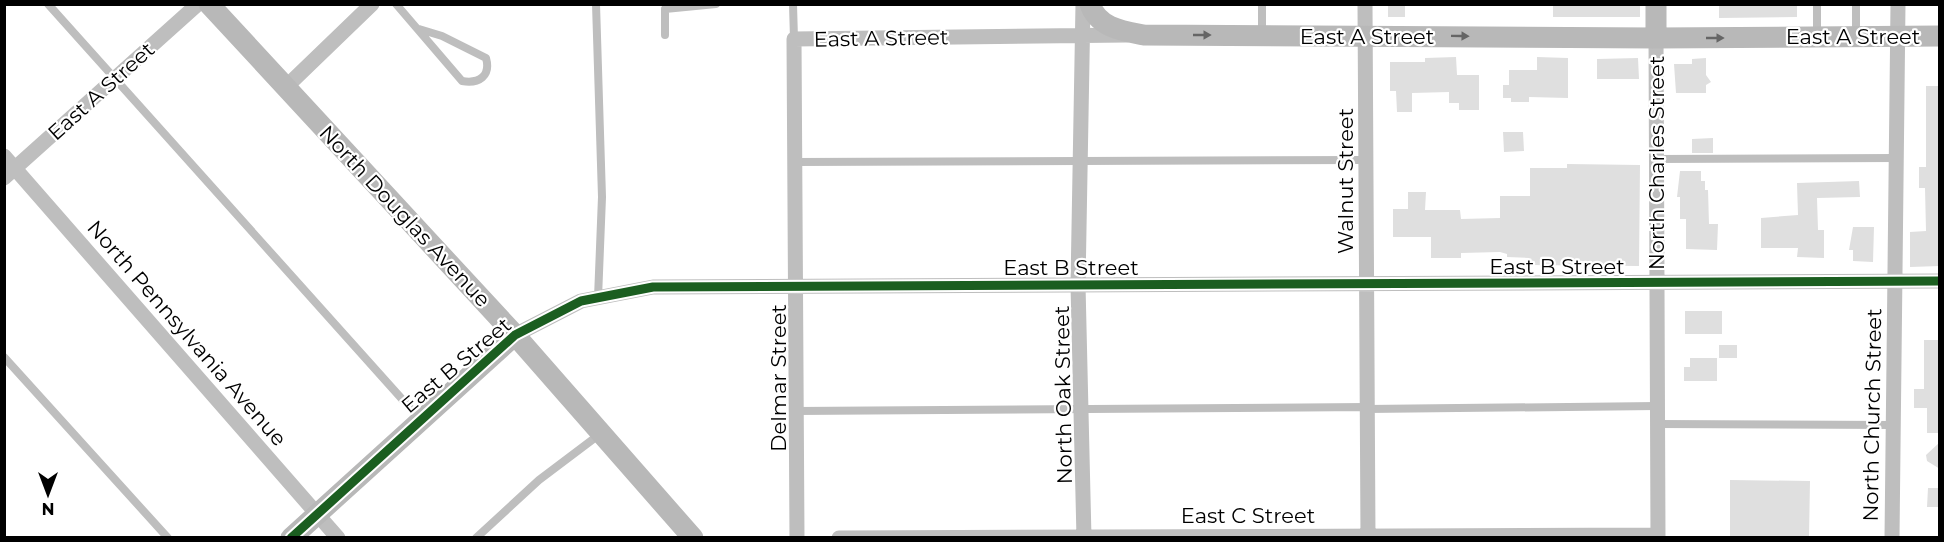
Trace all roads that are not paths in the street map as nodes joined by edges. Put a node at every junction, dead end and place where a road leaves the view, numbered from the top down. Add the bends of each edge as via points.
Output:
1 (48, 4) edge
2 (198, 4) edge
3 (209, 4) edge
4 (372, 4) edge
5 (396, 4) edge
6 (596, 4) edge
7 (716, 4) edge
8 (793, 4) edge
9 (1083, 4) edge
10 (1090, 4) edge
11 (1262, 4) edge
12 (1365, 4) edge
13 (1656, 4) edge
14 (1817, 4) edge
15 (1856, 4) edge
16 (1898, 4) edge
17 (419, 29) junction
18 (665, 35) dead end
19 (1144, 35) junction
20 (1262, 35) junction
21 (1366, 35) junction
22 (1084, 36) junction
23 (1856, 36) junction
24 (1898, 36) junction
25 (1940, 36) edge
26 (1816, 37) junction
27 (1656, 38) junction
28 (794, 39) junction
29 (116, 78) junction
30 (286, 87) junction
31 (4, 156) edge
32 (1896, 158) junction
33 (1081, 159) junction
34 (1656, 159) junction
35 (1366, 160) junction
36 (795, 162) junction
37 (10, 173) edge
38 (1940, 281) edge
39 (1895, 282) junction
40 (1366, 284) junction
41 (1656, 284) junction
42 (795, 285) junction
43 (1078, 285) junction
44 (598, 298) junction
45 (515, 335) junction
46 (4, 357) edge
47 (1657, 406) junction
48 (1367, 408) junction
49 (1081, 409) junction
50 (796, 411) junction
51 (420, 419) junction
52 (1657, 424) junction
53 (1893, 425) junction
54 (601, 433) junction
55 (316, 512) junction
56 (1084, 536) edge
57 (1658, 536) edge
58 (168, 537) edge
59 (291, 537) edge
60 (338, 537) edge
61 (476, 537) edge
62 (693, 537) edge
63 (797, 537) edge
64 (839, 537) edge
65 (1368, 537) edge
66 (1892, 537) edge

1 - 29 lane
2 - 29 street, East A Street
3 - 30 street, North Douglas Avenue
4 - 30 street
5 - 17 lane
6 - 44 lane via 602,196
7 - 18 lane via 665,9
8 - 28 lane
9 - 22 street, North Oak Street
10 - 19 street via 1110,27
11 - 20 lane
12 - 21 street, Walnut Street
13 - 27 street, North Charles Street
14 - 26 lane
15 - 23 lane
16 - 24 street, North Church Street
17 - 17 lane via 462,81 473,83 484,77 489,68 486,58
19 -> 20 street, East A Street
19 - 22 street, East A Street
20 - 21 street, East A Street
21 -> 27 street, East A Street
21 - 35 street, Walnut Street
22 - 28 street, East A Street
22 - 33 street, North Oak Street
23 - 24 street, East A Street
23 - 26 street, East A Street
24 - 25 street, East A Street
24 - 32 street, North Church Street
27 -> 26 street, East A Street
27 - 34 street, North Charles Street
28 - 36 street, Delmar Street
29 - 37 street, East A Street
29 - 51 lane
30 - 45 street, North Douglas Avenue
31 - 37 street, North Pennsylvania Avenue
32 - 34 lane
32 - 39 street, North Church Street
33 - 35 lane
33 - 36 lane
33 - 43 street, North Oak Street
34 - 41 street, North Charles Street
35 - 40 street, Walnut Street
36 - 42 street, Delmar Street
37 - 55 street, North Pennsylvania Avenue
38 - 39 street, East B Street
39 - 41 street, East B Street
39 - 53 street, North Church Street
40 - 41 street, East B Street
40 - 43 street, East B Street
40 - 48 street, Walnut Street
41 - 47 street, North Charles Street
42 - 43 street, East B Street
42 - 44 street, East B Street via 653,286
42 - 50 street, Delmar Street
43 - 49 street, North Oak Street
44 - 45 street, East B Street via 581,302
45 - 51 street, East B Street
45 - 54 street, North Douglas Avenue
46 - 58 lane
47 - 48 lane
47 - 52 street, North Charles Street
48 - 49 lane
48 - 65 street, Walnut Street
49 - 50 lane
49 - 56 street, North Oak Street
50 - 63 street, Delmar Street
51 - 55 street, East B Street
52 - 53 lane
52 - 57 street, North Charles Street
53 - 66 street, North Church Street
54 - 61 lane via 538,480
54 - 62 street, North Douglas Avenue
55 - 59 street, East B Street
55 - 60 street, North Pennsylvania Avenue
56 - 64 street, East C Street
56 - 65 street, East C Street
57 - 65 street, East C Street

